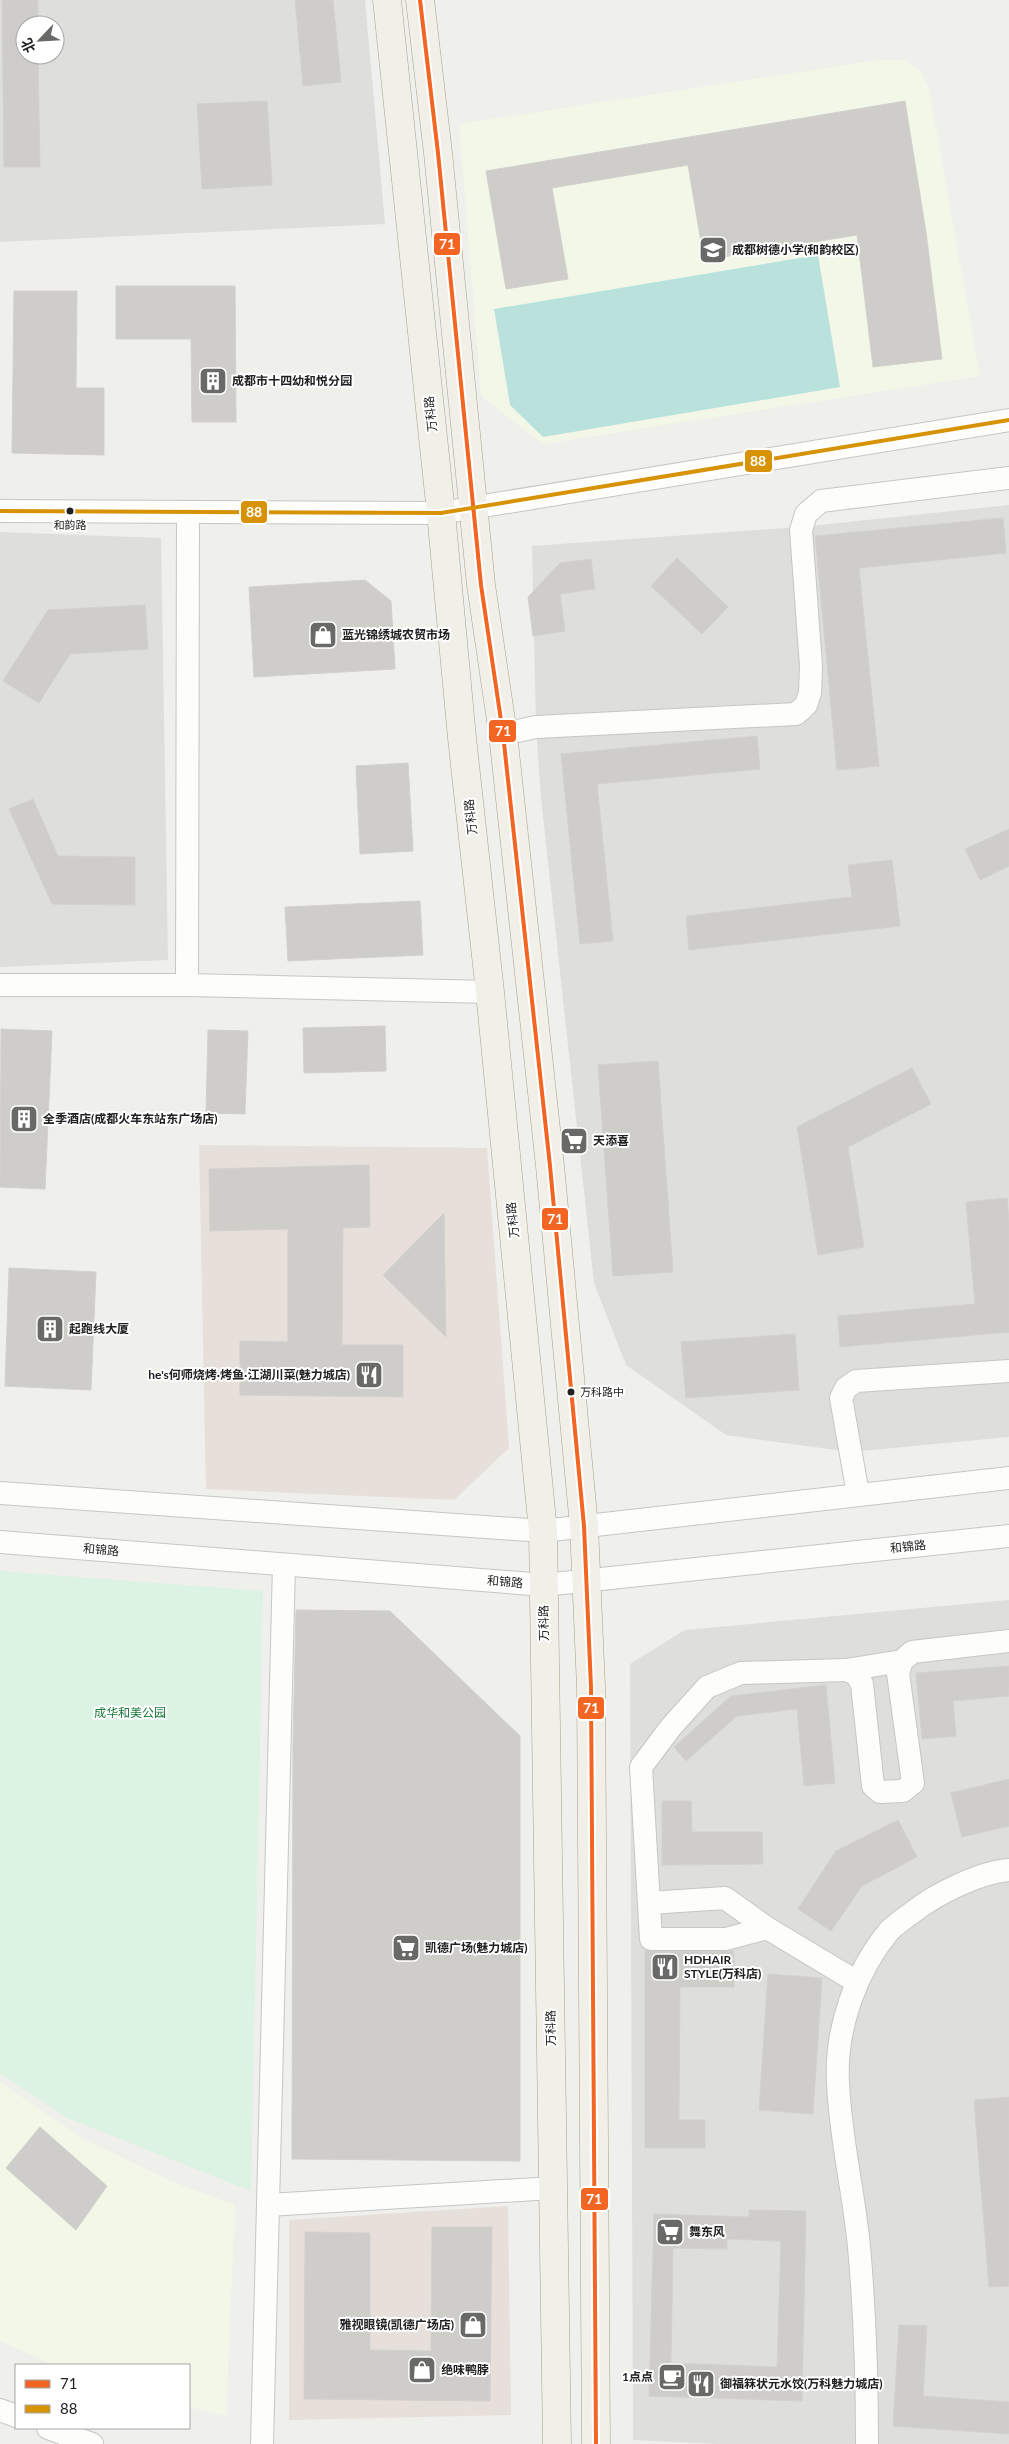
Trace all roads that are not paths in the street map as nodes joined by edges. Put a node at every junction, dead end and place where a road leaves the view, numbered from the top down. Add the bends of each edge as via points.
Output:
1 (387, 0) edge
2 (420, 0) edge
3 (1009, 420) edge
4 (1009, 478) edge
5 (473, 508) junction
6 (0, 511) edge
7 (188, 512) junction
8 (442, 513) junction
9 (503, 734) junction
10 (187, 985) junction
11 (0, 986) edge
12 (490, 992) junction
13 (1009, 1371) edge
14 (1009, 1478) edge
15 (0, 1493) edge
16 (858, 1494) junction
17 (584, 1526) junction
18 (543, 1531) junction
19 (1009, 1536) edge
20 (0, 1542) edge
21 (284, 1565) junction
22 (586, 1581) junction
23 (544, 1585) junction
24 (1009, 1641) edge
25 (902, 1661) junction
26 (846, 1670) junction
27 (1009, 1870) edge
28 (649, 1903) junction
29 (767, 1928) junction
30 (857, 1982) junction
31 (554, 2188) junction
32 (268, 2205) junction
33 (0, 2410) edge
34 (15, 2416) edge
35 (51, 2429) edge
36 (92, 2444) edge
37 (262, 2444) edge
38 (557, 2444) edge
39 (596, 2444) edge
40 (867, 2444) edge

1 - 8 main road, 万科路
2 - 5 main road
3 - 5 street
4 - 9 street via 821,501 806,514 801,530 810,693 806,705 796,714 536,727
5 - 8 street
5 - 9 main road
6 - 7 street
7 - 8 street
7 - 10 street
8 - 12 main road, 万科路 via 462,738
9 - 17 main road via 550,1166
10 - 11 street
10 - 12 street
12 - 18 main road, 万科路
13 - 16 street via 856,1381 846,1388 841,1398
14 - 16 street
15 - 18 street
16 - 17 street
17 - 18 street
17 - 22 main road
18 - 23 main road, 万科路
19 - 22 street, 和锦路
20 - 21 street, 和锦路
21 - 23 street, 和锦路
21 - 32 street
22 - 23 street, 和锦路
22 - 39 main road via 591,1697
23 - 31 main road, 万科路
24 - 25 street via 912,1652
25 - 26 street
25 - 26 street via 898,1673 913,1783 903,1792 880,1792 873,1786 862,1684 856,1674
26 - 28 street via 741,1673 723,1678 707,1686 671,1727 641,1767
27 - 30 street via 960,1885 924,1902 890,1930
28 - 29 street via 725,1898
28 - 29 street via 651,1939 726,1939
29 - 30 street
30 - 40 street via 842,2032 837,2080 842,2135 857,2225 864,2304
31 - 32 street
31 - 38 main road, 万科路
32 - 37 street
33 - 34 street
35 - 36 street

